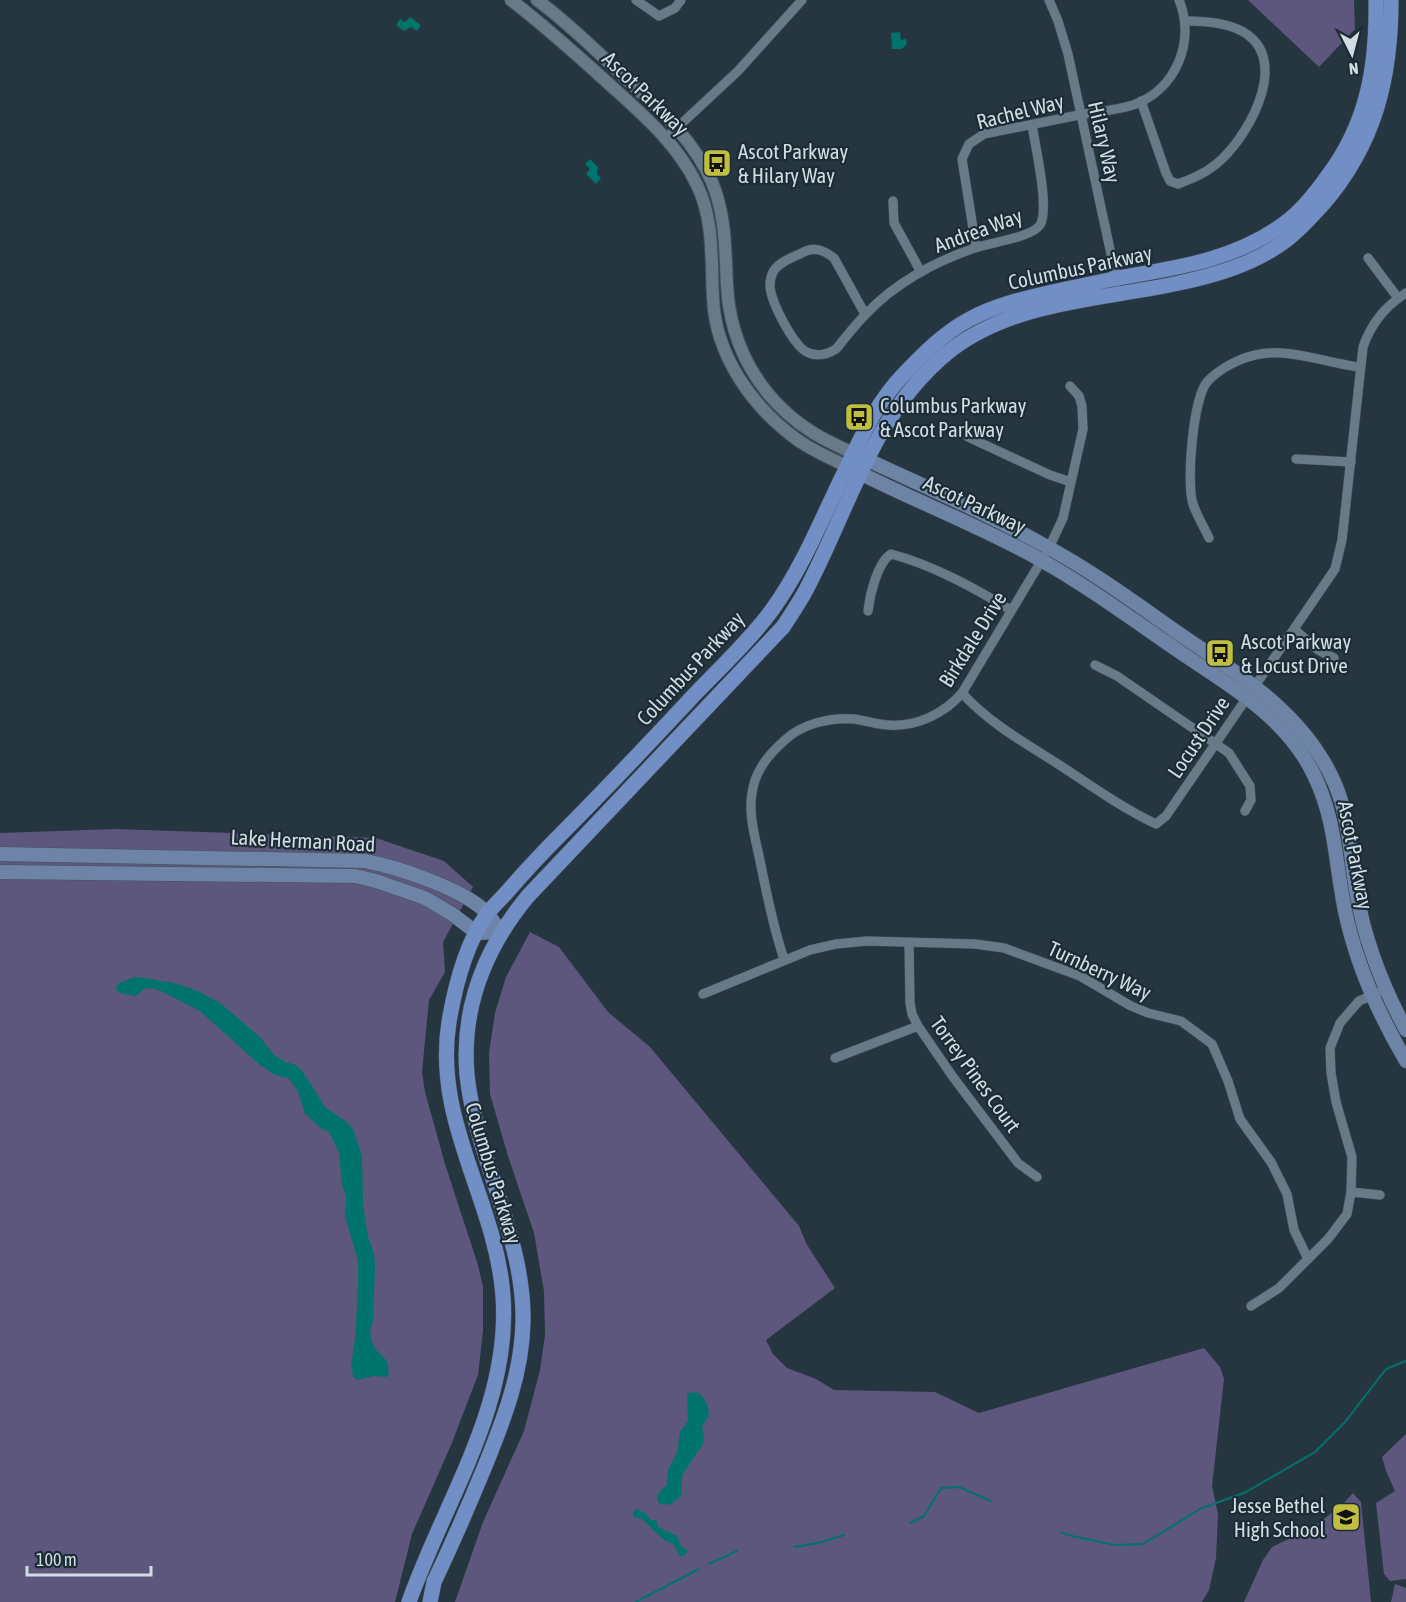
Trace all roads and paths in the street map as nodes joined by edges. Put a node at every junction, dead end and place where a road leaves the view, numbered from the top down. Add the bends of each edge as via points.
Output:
1 (511, 0) edge
2 (537, 0) edge
3 (636, 0) edge
4 (681, 0) edge
5 (802, 0) edge
6 (1049, 0) edge
7 (1179, 0) edge
8 (1376, 0) edge
9 (1391, 0) edge
10 (1186, 21) junction
11 (1141, 101) junction
12 (1080, 115) junction
13 (1032, 125) junction
14 (677, 127) junction
15 (666, 138) junction
16 (893, 201) dead end
17 (976, 247) junction
18 (1368, 258) dead end
19 (921, 272) junction
20 (1117, 286) junction
21 (1402, 295) edge
22 (865, 314) junction
23 (1359, 367) junction
24 (1070, 386) dead end
25 (968, 437) dead end
26 (1296, 459) dead end
27 (1351, 462) junction
28 (857, 463) junction
29 (1071, 482) junction
30 (1209, 538) dead end
31 (1049, 548) junction
32 (1041, 560) junction
33 (1011, 610) junction
34 (868, 611) dead end
35 (1295, 630) junction
36 (1334, 658) dead end
37 (1095, 665) dead end
38 (1251, 692) junction
39 (962, 693) junction
40 (1216, 743) junction
41 (1245, 811) dead end
42 (0, 854) edge
43 (0, 872) edge
44 (487, 914) junction
45 (501, 932) junction
46 (477, 933) junction
47 (909, 943) junction
48 (784, 959) junction
49 (1387, 988) junction
50 (703, 994) dead end
51 (1373, 994) junction
52 (918, 1026) junction
53 (1406, 1030) edge
54 (835, 1058) dead end
55 (1406, 1061) edge
56 (1036, 1177) dead end
57 (1351, 1192) junction
58 (1380, 1195) dead end
59 (1308, 1259) junction
60 (1251, 1306) dead end
61 (409, 1602) edge
62 (430, 1602) edge

1 - 15 street, Ascot Parkway via 547,28
2 - 14 street, Ascot Parkway
3 - 4 street via 659,16 667,14
5 - 14 street via 738,71
6 - 12 street, Hilary Way via 1068,54
7 - 10 street
8 - 20 main road, Columbus Parkway via 1372,77 1364,105 1338,163 1309,201 1286,223 1232,253
9 - 20 main road, Columbus Parkway via 1385,80 1365,143 1338,186 1309,220 1285,241 1242,266 1178,283
10 - 11 street, Rachel Way via 1177,67 1163,86
10 - 11 street via 1232,28 1247,34 1257,45 1265,78 1248,125 1214,166 1178,184 1170,181 1166,173
11 - 12 street, Rachel Way
12 - 13 street, Rachel Way
12 - 20 street, Hilary Way
13 - 17 street, Andrea Way via 1043,197 1040,225 1030,233
13 - 17 street, Rachel Way via 984,134 964,152 963,170
14 - 15 street
14 - 28 street, Ascot Parkway via 700,160 719,202 726,235 729,306 744,356 759,382 790,416
15 - 28 street, Ascot Parkway via 690,171 705,205 716,319 731,364 751,397 779,425 801,442
16 - 19 street via 894,223
17 - 19 street, Andrea Way
18 - 21 street
19 - 22 street, Andrea Way
20 - 28 main road, Columbus Parkway via 1015,316 964,341 900,400
21 - 23 street, Locust Drive via 1387,307 1367,334
22 - 22 street, Andrea Way via 834,258 826,252 806,250 779,265 772,274 770,283 776,303 797,344 810,354 823,355 836,349
23 - 27 street, Locust Drive
23 - 30 street via 1281,352 1257,354 1224,368 1206,383 1197,405 1191,479 1192,502
24 - 29 street, Birkdale Drive via 1079,396 1084,417
25 - 29 street
26 - 27 street
27 - 35 street, Locust Drive via 1335,569
28 - 31 main road, Ascot Parkway
28 - 32 main road, Ascot Parkway
28 - 44 main road, Columbus Parkway via 768,615
28 - 45 main road, Columbus Parkway via 806,591 783,627 528,896
29 - 31 street, Birkdale Drive via 1063,518
31 - 32 street, Birkdale Drive
31 - 38 main road, Ascot Parkway via 1097,578
32 - 33 street, Birkdale Drive
32 - 38 main road, Ascot Parkway
33 - 34 street via 974,588 891,554 873,584
33 - 39 street, Birkdale Drive
35 - 36 street
35 - 38 street, Locust Drive
37 - 40 street
38 - 40 street, Locust Drive
38 - 49 main road, Ascot Parkway via 1283,709 1316,750 1335,784 1346,819 1361,917
38 - 51 main road, Ascot Parkway via 1303,755 1317,781 1332,830 1351,936
39 - 40 street, Locust Drive via 1002,728 1156,824 1166,816
39 - 48 street, Birkdale Drive via 944,710 911,723 889,725 853,719 808,725 791,735 763,762 750,807
40 - 41 street via 1229,753 1250,786 1251,800
42 - 44 main road, Lake Herman Road via 365,861 423,878
43 - 46 main road, Lake Herman Road via 355,876 425,898
44 - 45 main road, Lake Herman Road
44 - 46 main road, Columbus Parkway
45 - 46 main road
45 - 62 main road, Columbus Parkway via 473,998 467,1075 476,1123 519,1272 523,1323 520,1352 516,1383 503,1421
46 - 61 main road, Columbus Parkway via 456,987 446,1067 452,1113 501,1271 503,1343 496,1385 485,1417
47 - 48 street, Turnberry Way via 836,944
47 - 52 street, Torrey Pines Court via 910,1003
47 - 59 street, Turnberry Way via 1004,948 1080,976 1131,1006 1181,1021 1196,1031 1212,1044 1240,1119 1271,1162 1287,1194 1294,1230
48 - 50 street, Turnberry Way
49 - 51 street
49 - 53 main road, Ascot Parkway
51 - 55 main road, Ascot Parkway
51 - 57 street via 1359,1001 1340,1023 1330,1048 1336,1102 1353,1157
52 - 54 street
52 - 56 street, Torrey Pines Court via 1018,1163
57 - 58 street
57 - 59 street via 1347,1214
59 - 60 street via 1279,1288

